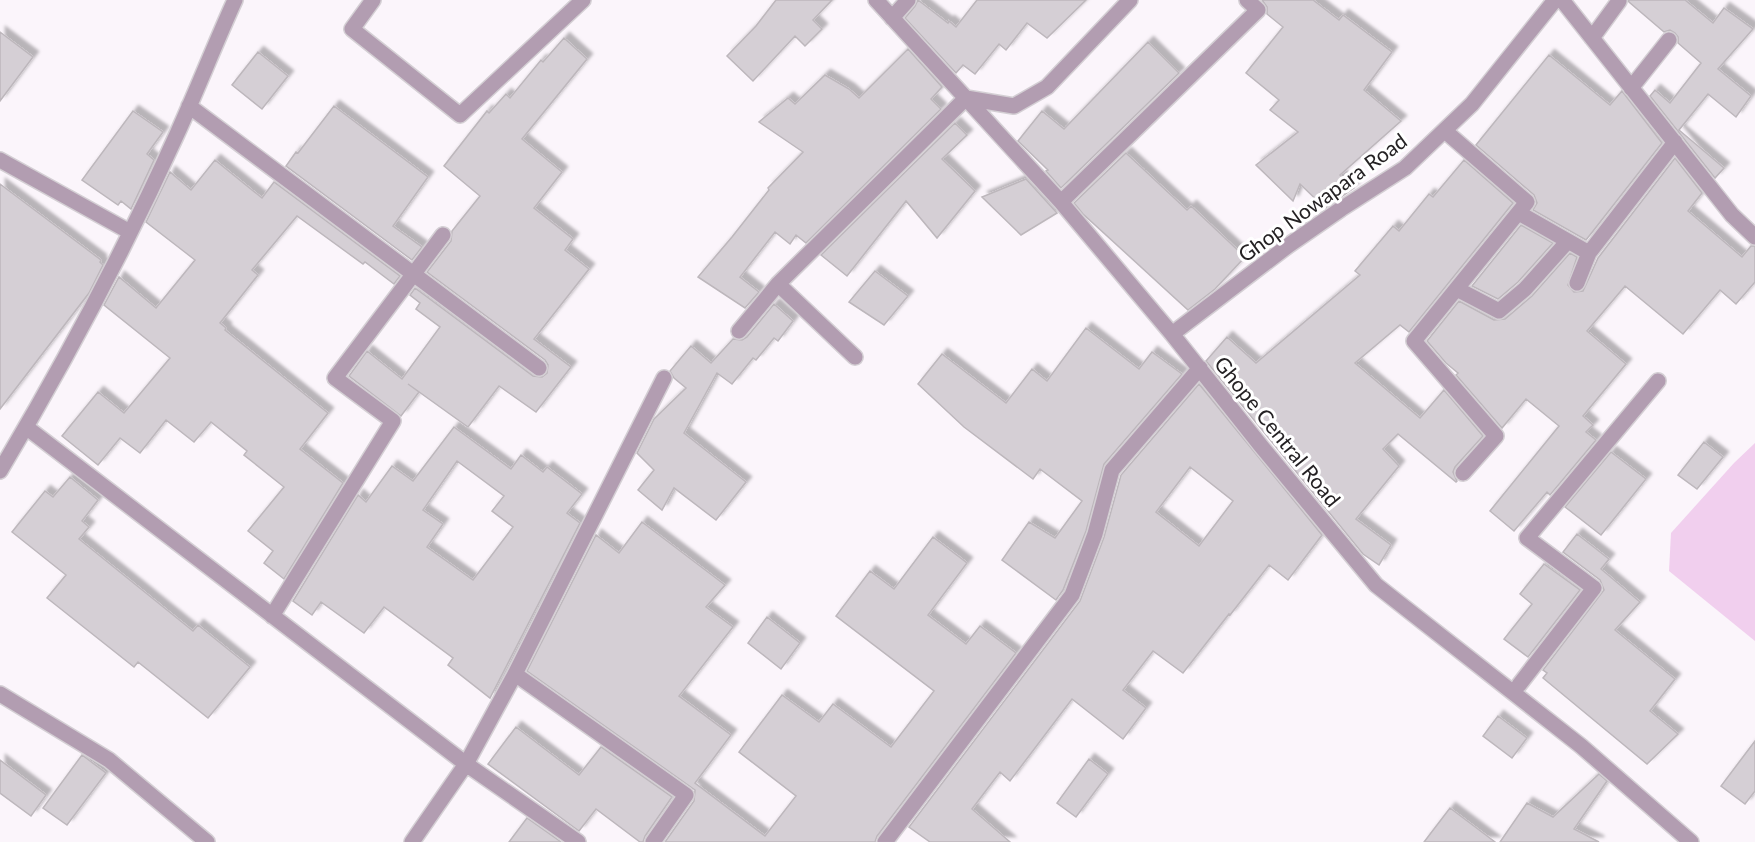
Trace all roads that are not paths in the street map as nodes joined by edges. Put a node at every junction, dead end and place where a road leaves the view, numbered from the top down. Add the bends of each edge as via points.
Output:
1 (235, 0) edge
2 (373, 0) edge
3 (583, 0) edge
4 (876, 0) edge
5 (908, 0) edge
6 (1130, 0) edge
7 (1247, 0) edge
8 (1555, 0) edge
9 (1562, 0) edge
10 (1619, 1) edge
11 (892, 18) junction
12 (1592, 38) junction
13 (1669, 40) dead end
14 (1631, 88) junction
15 (966, 98) junction
16 (189, 106) junction
17 (1445, 130) junction
18 (1675, 142) junction
19 (0, 160) edge
20 (1061, 201) junction
21 (1519, 213) junction
22 (130, 232) junction
23 (443, 235) dead end
24 (1755, 237) edge
25 (1568, 241) junction
26 (1589, 253) junction
27 (414, 274) junction
28 (1577, 283) dead end
29 (778, 284) junction
30 (1457, 289) junction
31 (740, 331) dead end
32 (1172, 334) junction
33 (855, 357) dead end
34 (539, 368) dead end
35 (1200, 368) junction
36 (664, 378) dead end
37 (1658, 381) dead end
38 (26, 427) junction
39 (0, 471) edge
40 (1463, 473) dead end
41 (272, 616) junction
42 (515, 674) junction
43 (1519, 685) dead end
44 (0, 694) edge
45 (466, 764) junction
46 (207, 842) edge
47 (412, 842) edge
48 (578, 842) edge
49 (653, 842) edge
50 (885, 842) edge
51 (1691, 842) edge

1 - 16 street
2 - 3 street via 352,28 460,115
4 - 11 street, Ghope Central Road
5 - 11 street
6 - 15 street via 1047,87 1014,106
7 - 20 street via 1258,10
8 - 17 street, Ghop Nowapara Road via 1472,104
9 - 12 street
10 - 12 street
11 - 15 street, Ghope Central Road
12 - 14 street
13 - 14 street
14 - 18 street
15 - 20 street, Ghope Central Road
15 - 29 street
16 - 22 street
16 - 27 street
17 - 21 street via 1527,202
17 - 32 street, Ghop Nowapara Road via 1405,168 1289,245
18 - 24 street via 1732,215
18 - 26 street
19 - 22 street
20 - 32 street, Ghope Central Road
21 - 25 street
21 - 30 street
22 - 38 street
23 - 27 street
25 - 26 street
25 - 30 street via 1525,289 1499,311
26 - 28 street
27 - 34 street
27 - 41 street via 335,378 393,421
29 - 31 street
29 - 33 street
30 - 40 street via 1414,341 1496,436
32 - 35 street, Ghope Central Road
35 - 50 street via 1112,470 1095,534 1071,595
35 - 51 street, Ghope Central Road via 1376,585 1581,746
36 - 42 street
37 - 43 street via 1527,538 1594,588
38 - 39 street
38 - 41 street
41 - 45 street
42 - 45 street
42 - 49 street via 686,795
44 - 46 street via 110,760
45 - 47 street
45 - 48 street

